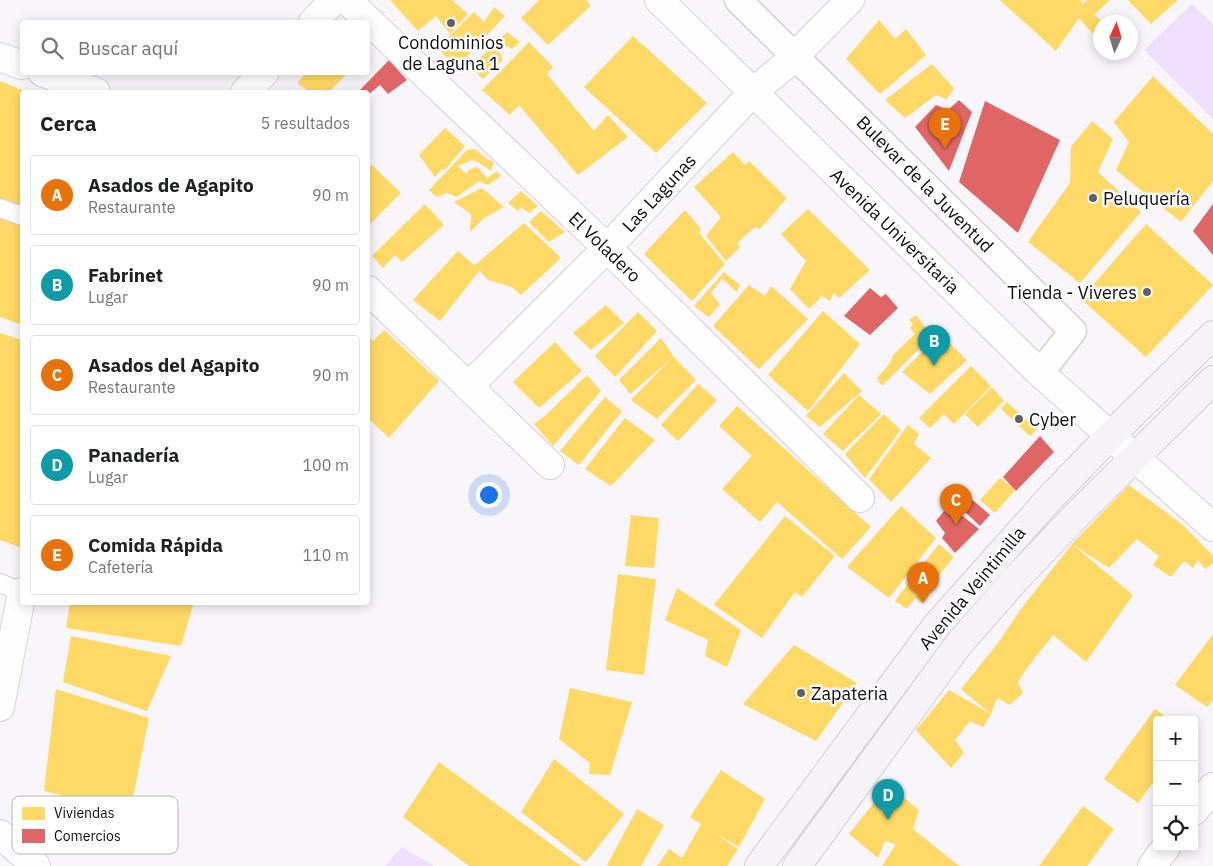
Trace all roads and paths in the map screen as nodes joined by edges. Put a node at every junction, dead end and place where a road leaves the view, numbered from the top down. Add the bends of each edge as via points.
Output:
1 (334, 0) edge
2 (347, 0) edge
3 (659, 0) edge
4 (738, 0) edge
5 (850, 0) edge
6 (315, 20) edge
7 (368, 20) edge
8 (370, 22) edge
9 (796, 55) junction
10 (0, 57) edge
11 (20, 64) edge
12 (50, 75) edge
13 (262, 75) edge
14 (91, 90) edge
15 (247, 90) edge
16 (753, 92) junction
17 (0, 208) edge
18 (20, 215) edge
19 (607, 248) junction
20 (370, 292) edge
21 (1213, 335) edge
22 (1040, 373) junction
23 (1213, 380) edge
24 (468, 387) junction
25 (1110, 436) junction
26 (1134, 457) junction
27 (550, 465) dead end
28 (860, 498) dead end
29 (1213, 527) edge
30 (0, 583) edge
31 (20, 591) edge
32 (20, 602) edge
33 (0, 707) edge
34 (1213, 786) edge
35 (1198, 806) edge
36 (0, 834) edge
37 (12, 845) edge
38 (1163, 851) edge
39 (22, 854) edge
40 (36, 866) edge
41 (759, 866) edge
42 (797, 866) edge
43 (1152, 866) edge

1 - 6 street
2 - 7 street, El Voladero
3 - 16 street, Avenida Universitaria
4 - 9 street, Bulevar de la Juventud
5 - 9 street, Las Lagunas
8 - 19 street, El Voladero
9 - 16 street, Las Lagunas
9 - 22 street, Bulevar de la Juventud via 1073,330
10 - 11 street
12 - 14 street
13 - 15 street
16 - 19 street, Las Lagunas
16 - 22 street, Avenida Universitaria
17 - 18 lane
19 - 24 street, Las Lagunas
19 - 28 street, El Voladero
20 - 24 street
21 - 25 main road, Avenida Veintimilla
22 - 25 street, Avenida Universitaria
23 - 26 main road, Avenida Veintimilla
24 - 27 street
25 - 26 street, Avenida Universitaria
25 - 41 main road, Avenida Veintimilla via 937,625
26 - 29 street, Avenida Universitaria
26 - 42 main road, Avenida Veintimilla via 1014,581 958,645
30 - 31 lane
32 - 33 street
34 - 35 street
36 - 37 street
38 - 43 street
39 - 40 street

